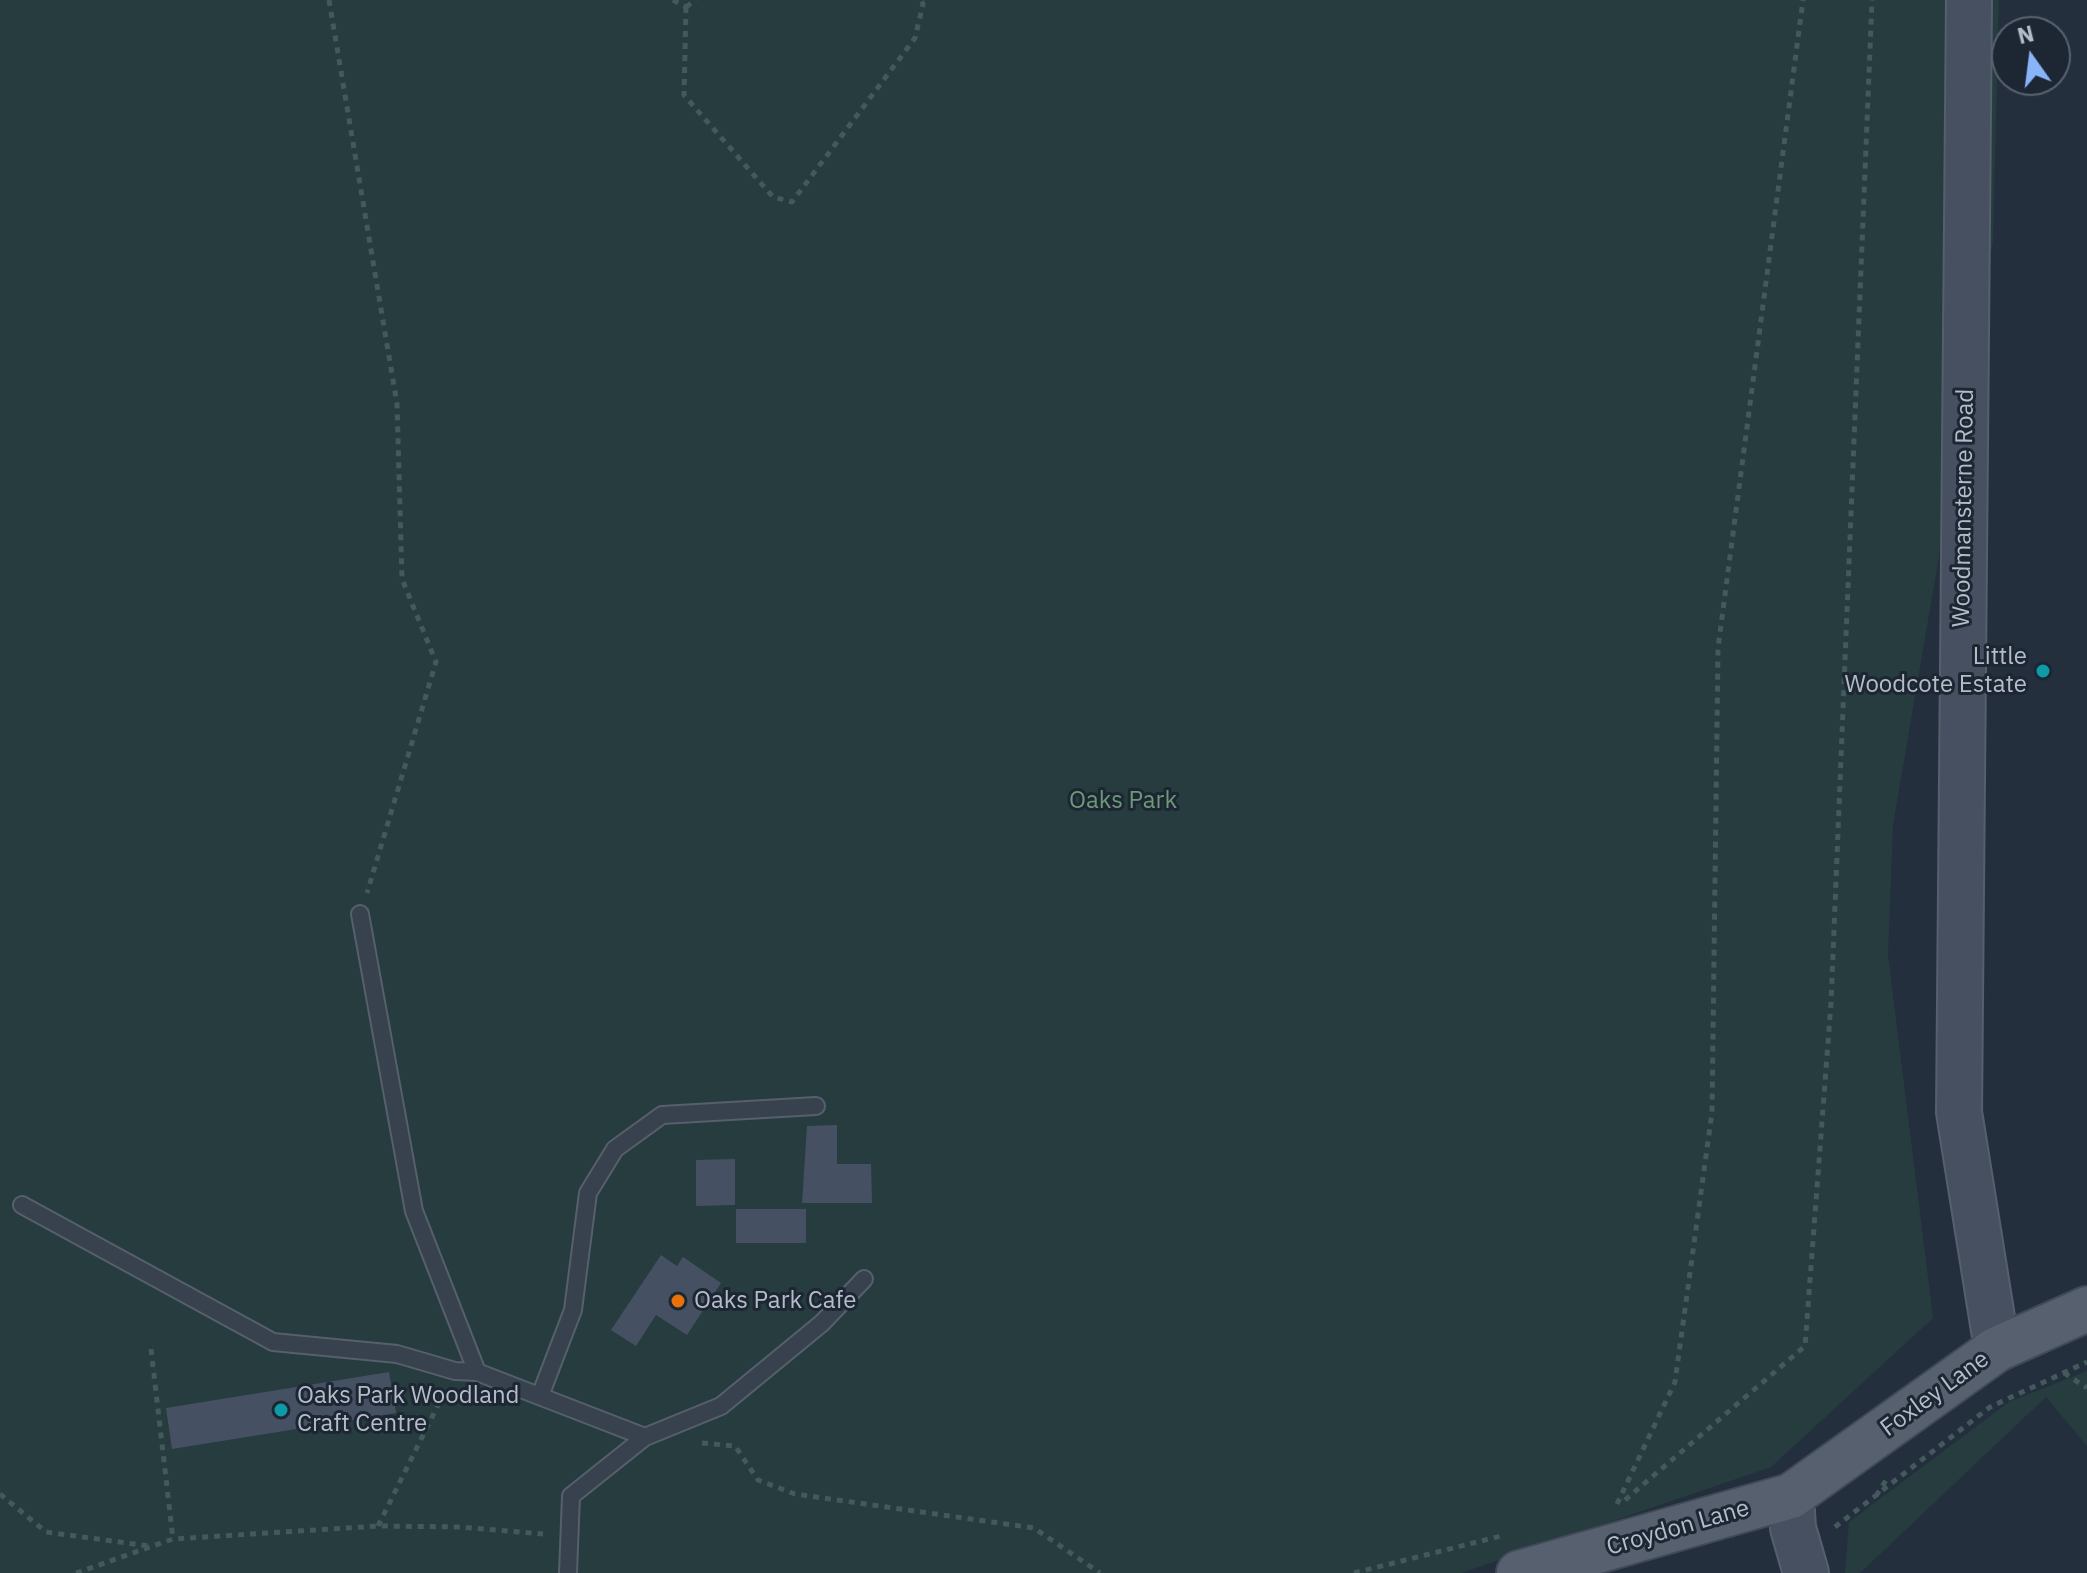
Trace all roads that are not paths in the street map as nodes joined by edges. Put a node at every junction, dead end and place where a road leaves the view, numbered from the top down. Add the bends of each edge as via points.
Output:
1 (1969, 0) edge
2 (360, 914) road end
3 (816, 1106) dead end
4 (22, 1205) dead end
5 (864, 1279) dead end
6 (2087, 1309) edge
7 (1997, 1349) junction
8 (477, 1372) junction
9 (540, 1396) junction
10 (645, 1437) junction
11 (1791, 1496) junction
12 (1513, 1554) edge
13 (1819, 1558) edge
14 (568, 1573) edge

1 - 7 main road, Woodmansterne Road via 1959,1112
2 - 8 lane via 414,1211
3 - 9 lane via 662,1115 615,1149 588,1193 573,1310
4 - 8 lane via 273,1342 397,1354
5 - 10 lane via 822,1323 721,1406
6 - 7 main road, Foxley Lane
7 - 11 main road, Foxley Lane
8 - 9 lane
9 - 10 lane
10 - 14 lane via 571,1496
11 - 12 main road, Croydon Lane
11 - 13 main road via 1793,1528

